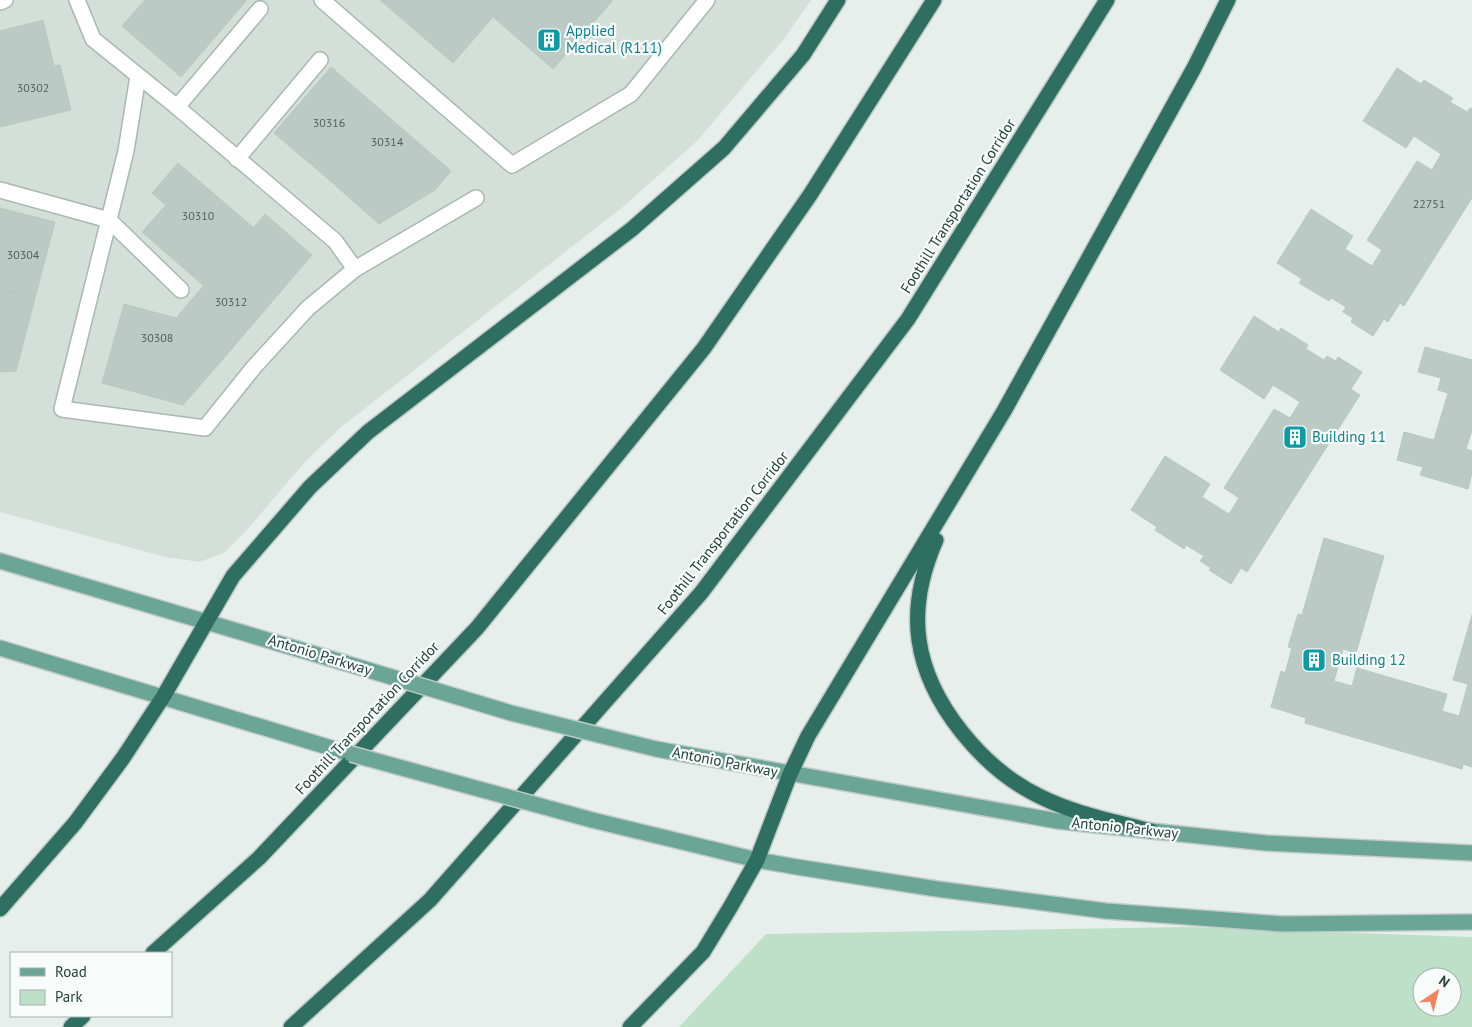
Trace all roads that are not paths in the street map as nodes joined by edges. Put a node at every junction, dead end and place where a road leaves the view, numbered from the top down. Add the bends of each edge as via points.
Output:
1 (5, 0) edge
2 (77, 0) edge
3 (322, 0) edge
4 (707, 0) edge
5 (838, 0) edge
6 (934, 0) edge
7 (1107, 0) edge
8 (1228, 0) edge
9 (0, 2) edge
10 (260, 9) dead end
11 (320, 60) dead end
12 (138, 76) junction
13 (177, 107) junction
14 (237, 159) junction
15 (0, 190) edge
16 (476, 198) dead end
17 (109, 220) junction
18 (355, 269) junction
19 (182, 290) dead end
20 (959, 487) junction
21 (0, 561) edge
22 (207, 621) junction
23 (0, 648) edge
24 (163, 697) junction
25 (790, 774) junction
26 (1150, 831) junction
27 (1472, 852) edge
28 (757, 860) junction
29 (0, 909) edge
30 (1472, 922) edge
31 (154, 952) edge
32 (82, 1017) edge
33 (71, 1027) edge
34 (291, 1027) edge
35 (630, 1027) edge

1 - 9 lane
2 - 12 lane via 94,39
3 - 4 lane via 512,165 631,94
5 - 22 highway via 803,55 724,148 632,229 368,432 310,488 233,576
6 - 31 highway, Foothill Transportation Corridor via 810,195 704,348 483,621 259,858
7 - 34 highway, Foothill Transportation Corridor via 908,319 701,594 430,900
8 - 20 highway via 1004,411
10 - 13 lane
11 - 14 lane
12 - 13 lane
12 - 17 lane via 126,151
13 - 14 lane
14 - 18 lane via 335,241
15 - 17 lane
16 - 18 lane
17 - 18 lane via 62,408 205,428 254,367 308,308
17 - 19 lane
20 - 25 highway via 808,736
20 - 26 highway via 926,563 920,586 919,640 926,669 937,694 970,740 1010,779 1041,797 1081,813
21 - 22 main road, Antonio Parkway
22 - 24 highway
22 - 25 main road, Antonio Parkway, bridge via 512,713 656,749
23 - 24 main road
24 - 28 main road, bridge via 490,793
24 - 29 highway via 75,823
25 - 26 main road, Antonio Parkway via 1057,821
25 - 28 highway
26 - 27 main road, Antonio Parkway via 1266,843
28 - 30 main road via 937,889 1106,911 1282,924
28 - 35 highway via 703,952
32 - 33 highway

